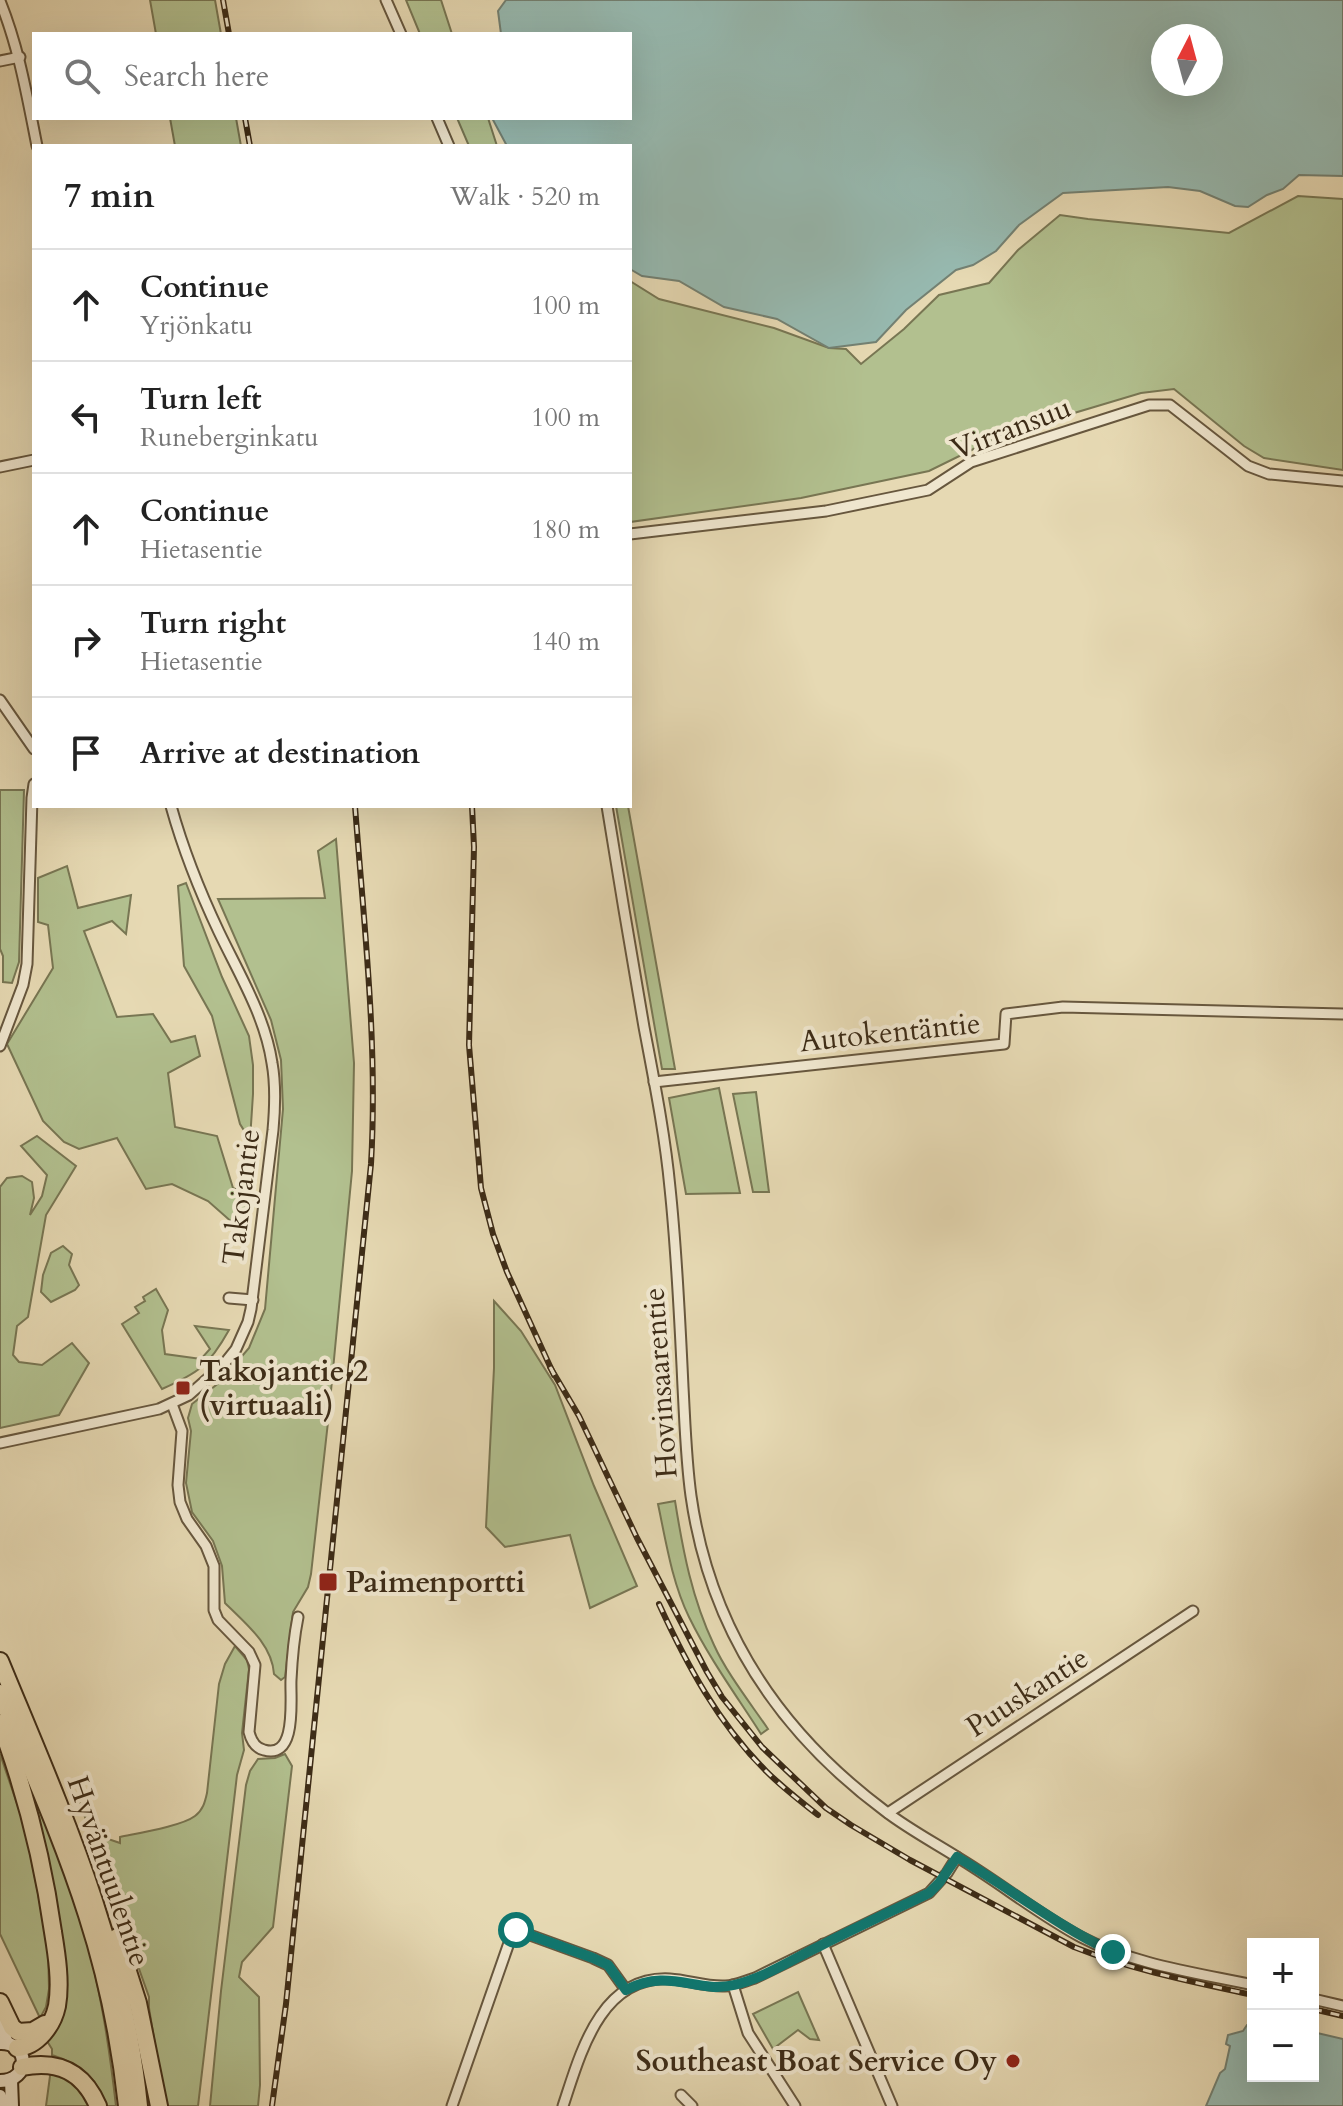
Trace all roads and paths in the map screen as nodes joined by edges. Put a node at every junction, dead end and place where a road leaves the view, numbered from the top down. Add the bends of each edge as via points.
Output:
1 (386, 0) edge
2 (0, 1) edge
3 (400, 32) edge
4 (20, 57) junction
5 (0, 61) edge
6 (32, 120) edge
7 (32, 120) edge
8 (438, 120) edge
9 (37, 144) edge
10 (448, 144) edge
11 (32, 460) edge
12 (0, 467) edge
13 (1343, 481) edge
14 (632, 534) edge
15 (0, 700) edge
16 (32, 746) edge
17 (32, 798) edge
18 (172, 808) edge
19 (607, 808) edge
20 (1343, 1014) edge
21 (0, 1046) edge
22 (654, 1082) junction
23 (229, 1298) dead end
24 (253, 1300) junction
25 (172, 1404) junction
26 (0, 1443) edge
27 (1193, 1611) dead end
28 (298, 1617) dead end
29 (0, 1661) edge
30 (0, 1693) edge
31 (0, 1723) edge
32 (888, 1813) junction
33 (70, 1832) junction
34 (957, 1857) junction
35 (823, 1944) junction
36 (1247, 1984) edge
37 (733, 1985) junction
38 (626, 1990) junction
39 (1319, 2000) edge
40 (0, 2002) edge
41 (1343, 2006) edge
42 (51, 2023) junction
43 (0, 2024) edge
44 (8, 2045) edge
45 (11, 2076) edge
46 (681, 2095) dead end
47 (0, 2096) edge
48 (2, 2106) edge
49 (12, 2106) edge
50 (98, 2106) edge
51 (127, 2106) edge
52 (139, 2106) edge
53 (159, 2106) edge
54 (452, 2106) edge
55 (563, 2106) edge
56 (692, 2106) edge
57 (795, 2106) edge
58 (892, 2106) edge

1 - 3 street
2 - 4 street
4 - 5 street
4 - 6 street
7 - 9 street
8 - 10 street
11 - 12 street
13 - 14 street, Virransuu via 1269,474 1248,466 1170,405 1149,405 971,462 928,490 826,511
15 - 16 street
17 - 21 street via 27,964
18 - 24 street, Takojantie via 218,930 261,1022 272,1063 274,1111
19 - 22 street, Hovinsaarentie
20 - 22 street, Autokentäntie via 1063,1007 1006,1014 1004,1044
22 - 32 street, Hovinsaarentie via 670,1187 689,1483 707,1568 737,1643 787,1720 816,1753
23 - 24 street
24 - 25 street, Takojantie via 236,1349 201,1385
25 - 26 street, Takojantie
25 - 28 street via 182,1431 180,1502 214,1566 215,1615 253,1658 249,1732 262,1750 276,1750 287,1737
27 - 32 street, Puuskantie
29 - 33 highway, Hyväntuulentie
30 - 51 highway, Hyväntuulentie via 87,1915 113,2010
31 - 42 highway via 48,1899 58,1978
32 - 34 street, Hovinsaarentie
33 - 52 highway, Hyväntuulentie via 118,1979
33 - 53 highway via 107,1909 130,1976
34 - 35 street via 929,1893
34 - 36 street, Hovinsaarentie via 1050,1919 1113,1952
35 - 37 street
35 - 58 street
37 - 38 street via 670,1979
37 - 57 street via 748,2033
38 - 54 street via 608,1965 516,1930
38 - 55 street via 594,2024
39 - 41 street
40 - 42 highway via 18,2032
42 - 44 highway via 23,2048
43 - 44 street
44 - 45 street via 22,2057
45 - 49 street
45 - 50 highway via 48,2064 71,2072
46 - 56 street
47 - 48 street

